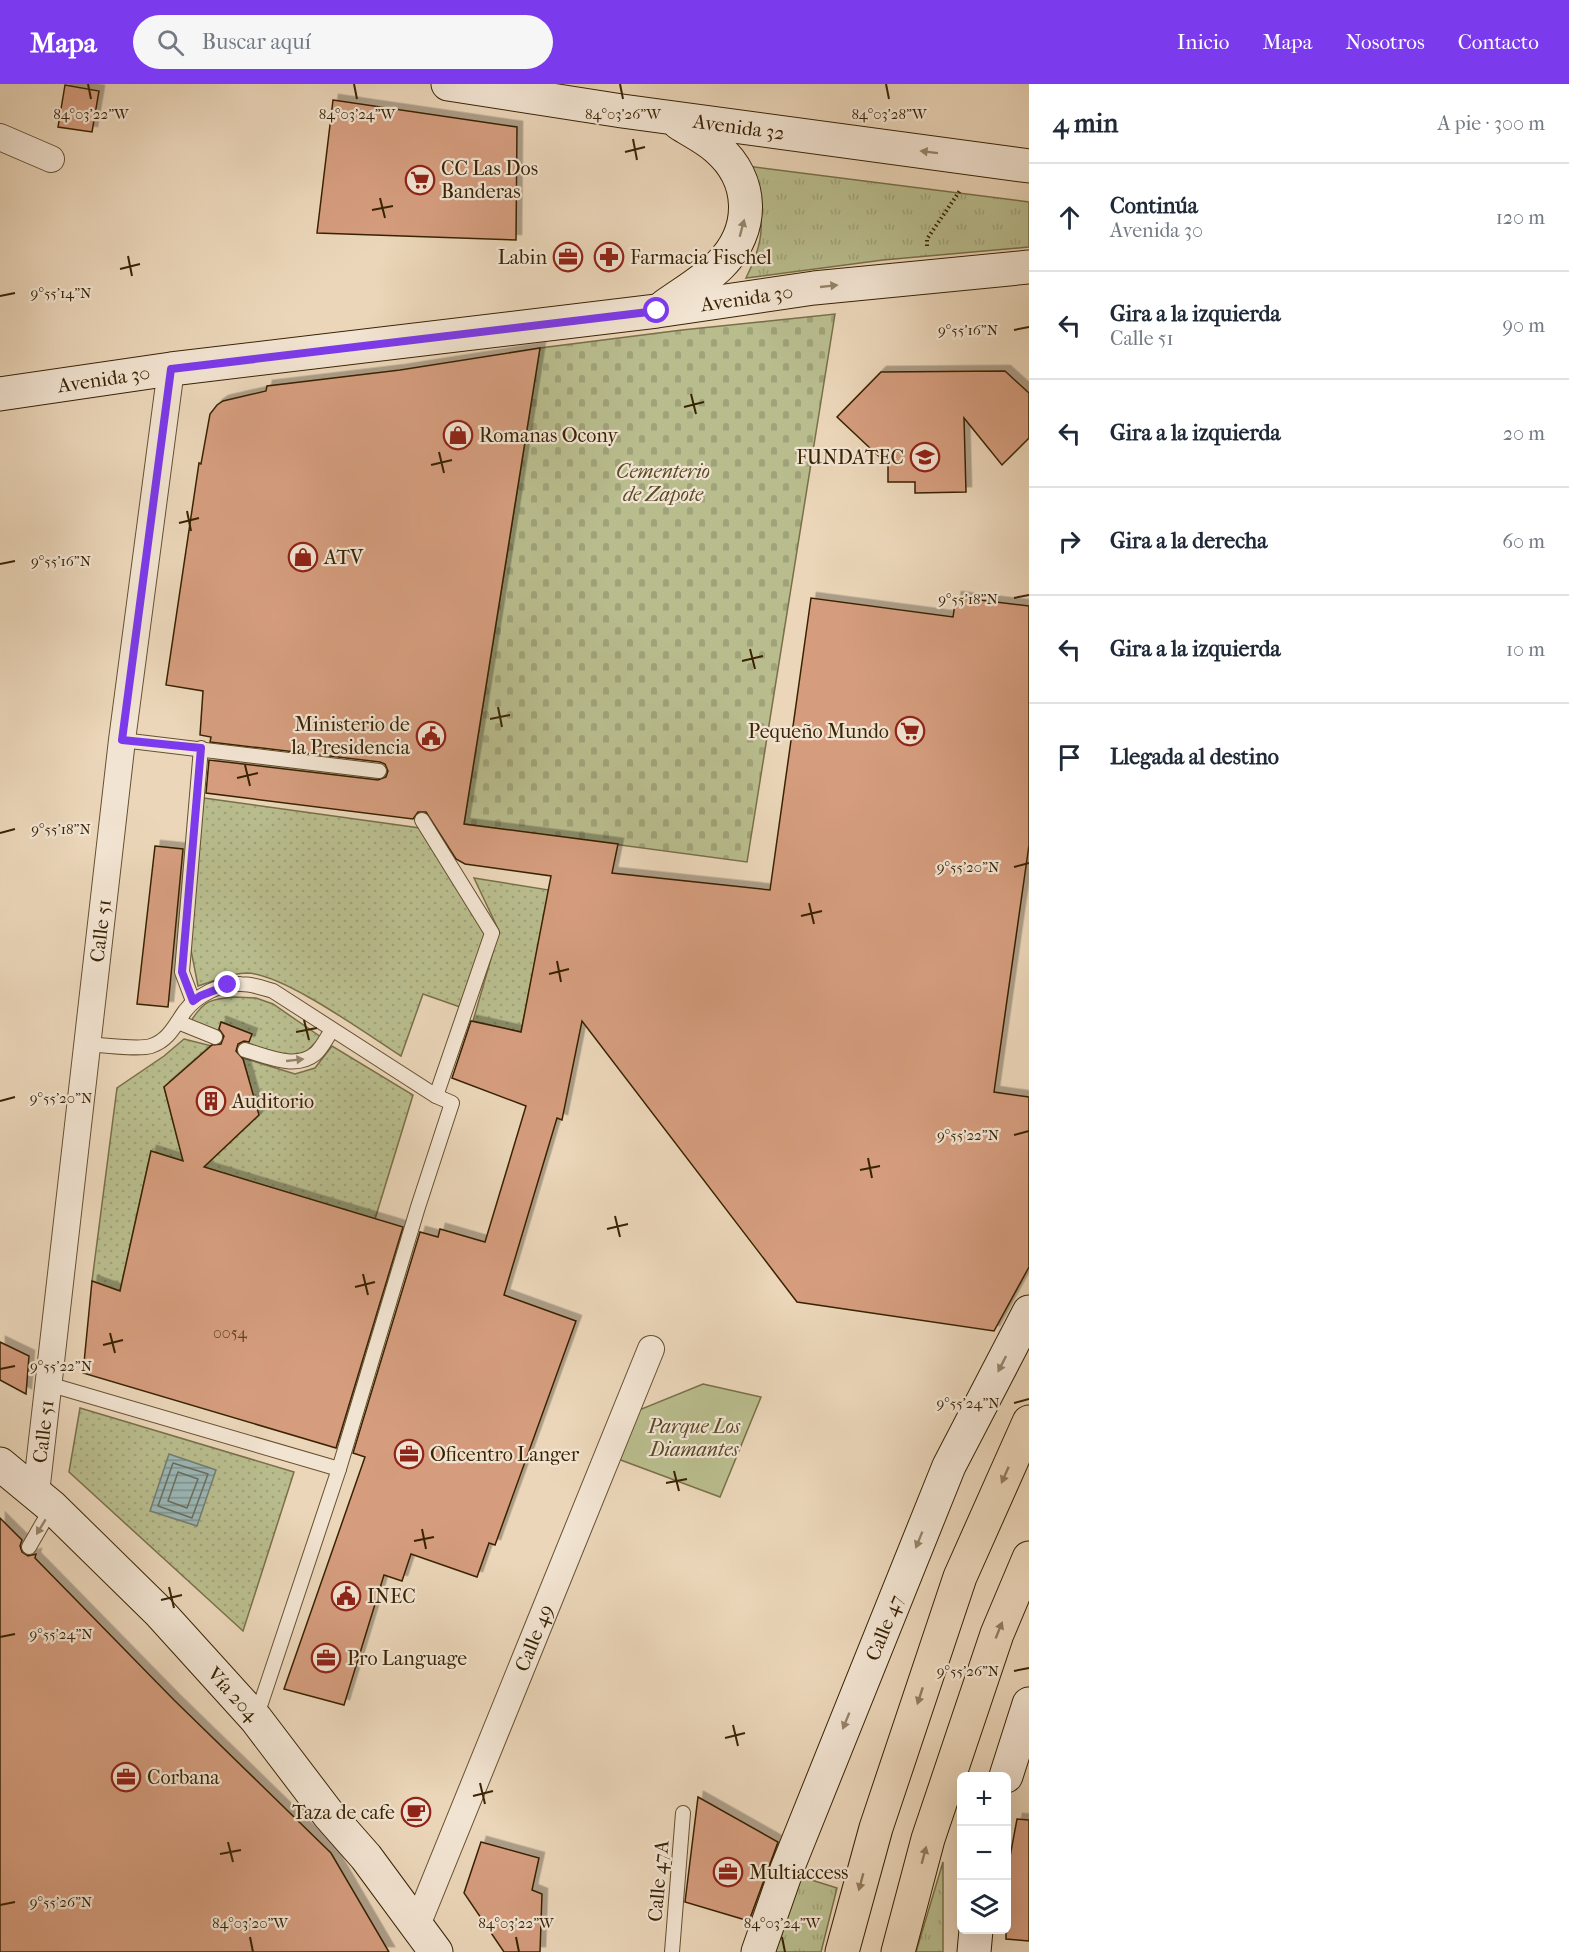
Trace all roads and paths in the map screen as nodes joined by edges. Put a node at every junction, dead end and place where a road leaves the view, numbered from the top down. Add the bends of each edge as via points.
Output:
1 (448, 84) edge
2 (669, 117) junction
3 (0, 137) edge
4 (1029, 150) edge
5 (51, 159) dead end
6 (981, 159) junction
7 (1029, 166) edge
8 (1020, 271) edge
9 (930, 276) junction
10 (657, 311) junction
11 (171, 369) junction
12 (0, 394) edge
13 (122, 740) junction
14 (201, 748) junction
15 (379, 771) dead end
16 (422, 820) dead end
17 (193, 1001) junction
18 (178, 1022) junction
19 (332, 1030) junction
20 (215, 1037) dead end
21 (87, 1044) junction
22 (245, 1050) dead end
23 (436, 1096) junction
24 (1029, 1312) edge
25 (651, 1349) dead end
26 (48, 1384) junction
27 (1029, 1422) edge
28 (339, 1469) junction
29 (2, 1473) edge
30 (44, 1500) junction
31 (29, 1547) dead end
32 (1029, 1558) edge
33 (1029, 1704) edge
34 (256, 1719) junction
35 (1007, 1772) edge
36 (683, 1813) dead end
37 (417, 1925) junction
38 (976, 1934) edge
39 (436, 1952) edge
40 (672, 1952) edge
41 (758, 1952) edge
42 (842, 1952) edge
43 (898, 1952) edge
44 (974, 1952) edge

1 - 2 main road, Avenida 32
6 -> 2 main road, Avenida 32
10 -> 2 main road via 728,257 743,228 746,210 739,173 727,158 716,146
3 - 5 street
4 - 6 main road
6 - 7 main road, Avenida 32
6 - 9 path via 927,239
8 - 9 main road, Avenida 30
10 -> 9 main road, Avenida 30
10 - 11 main road, Avenida 30
11 - 12 main road, Avenida 30
11 - 13 street, Calle 51
13 - 14 lane
13 - 21 street, Calle 51
14 - 15 lane
14 - 17 lane via 182,972
16 - 23 lane via 492,933
17 - 18 lane
17 - 19 lane via 228,985 255,986 273,991
18 - 20 lane
18 - 21 lane via 164,1040 149,1047
22 -> 19 lane via 289,1062 301,1061 317,1052
19 - 23 lane
21 - 26 street, Calle 51
23 - 28 lane via 452,1103
24 -> 41 main road, Calle 47 via 949,1466 787,1869
25 - 37 street, Calle 49
26 - 28 lane
26 - 30 street, Calle 51
27 -> 42 highway via 960,1577 876,1828
28 - 34 lane
29 - 30 main road, Vía 204
30 -> 31 lane
30 - 34 main road, Vía 204 via 159,1612
43 -> 32 highway via 928,1839 997,1634
33 - 35 main road
34 - 37 main road, Vía 204
36 - 40 lane, Calle 47A
37 - 39 main road, Vía 204
38 - 44 main road

